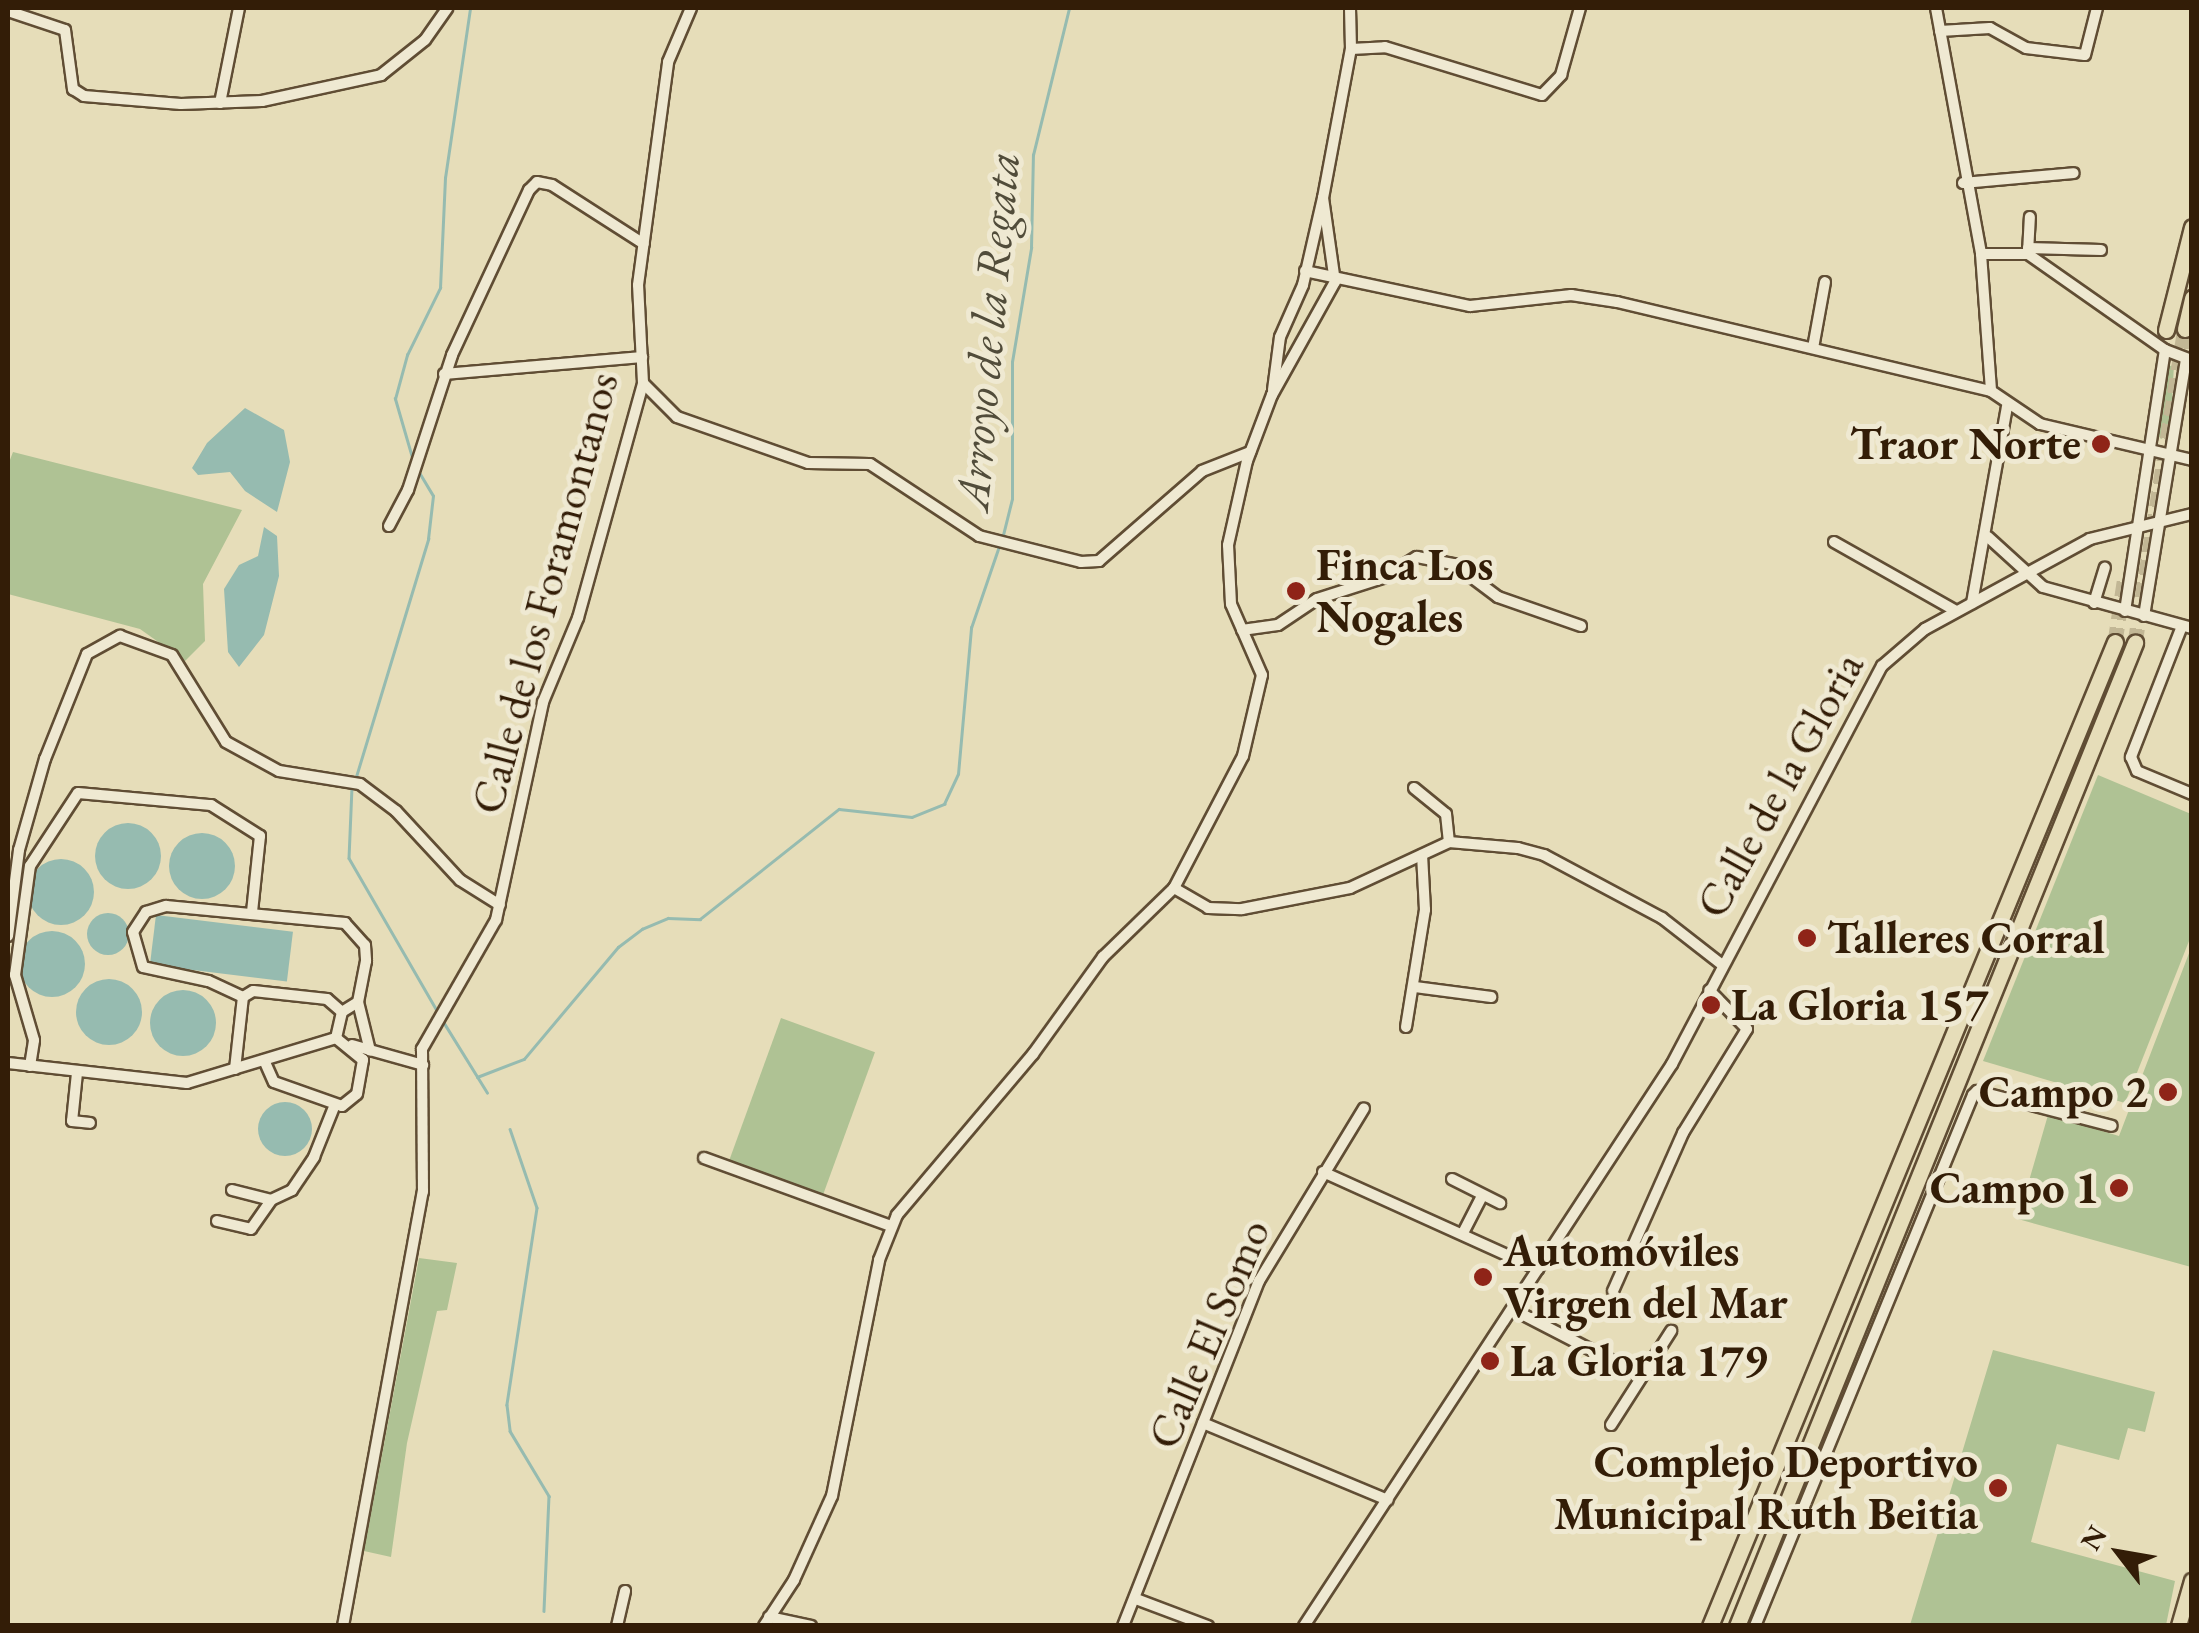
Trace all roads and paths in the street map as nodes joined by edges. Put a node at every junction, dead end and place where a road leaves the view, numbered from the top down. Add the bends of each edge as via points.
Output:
1 (239, 8) edge
2 (447, 8) edge
3 (691, 8) edge
4 (1350, 8) edge
5 (1580, 8) edge
6 (1936, 8) edge
7 (2097, 8) edge
8 (8, 12) edge
9 (1940, 31) junction
10 (1351, 49) junction
11 (220, 103) junction
12 (2074, 173) dead end
13 (1963, 183) junction
14 (1323, 198) junction
15 (2030, 218) dead end
16 (2192, 227) edge
17 (644, 244) junction
18 (2101, 250) dead end
19 (2028, 251) junction
20 (1981, 254) junction
21 (1305, 272) junction
22 (1334, 274) junction
23 (1825, 282) dead end
24 (2192, 298) edge
25 (2185, 329) dead end
26 (2166, 330) dead end
27 (1813, 348) junction
28 (2165, 350) junction
29 (642, 357) junction
30 (2189, 360) edge
31 (2188, 373) edge
32 (444, 374) junction
33 (643, 383) junction
34 (1991, 391) junction
35 (1272, 395) junction
36 (2007, 406) junction
37 (2152, 447) junction
38 (1250, 452) junction
39 (2173, 452) junction
40 (2192, 460) edge
41 (2192, 514) edge
42 (2162, 520) junction
43 (389, 526) dead end
44 (2140, 526) junction
45 (1988, 537) junction
46 (1834, 542) dead end
47 (2105, 568) dead end
48 (2028, 574) junction
49 (1972, 603) junction
50 (2094, 603) junction
51 (1956, 611) junction
52 (2124, 611) junction
53 (2144, 616) junction
54 (1581, 626) dead end
55 (2187, 627) edge
56 (1242, 630) junction
57 (2114, 642) tunnel mouth
58 (2134, 642) tunnel mouth
59 (1414, 788) dead end
60 (2192, 794) edge
61 (1449, 842) junction
62 (1422, 855) junction
63 (1174, 888) junction
64 (500, 905) junction
65 (252, 912) junction
66 (8, 936) edge
67 (1721, 964) junction
68 (1415, 986) junction
69 (1710, 990) junction
70 (244, 997) junction
71 (1492, 997) dead end
72 (358, 1002) junction
73 (342, 1012) junction
74 (1406, 1027) dead end
75 (336, 1038) junction
76 (351, 1045) junction
77 (370, 1051) junction
78 (264, 1060) junction
79 (8, 1063) edge
80 (423, 1065) junction
81 (30, 1066) junction
82 (235, 1069) junction
83 (77, 1073) junction
84 (334, 1107) junction
85 (1364, 1108) dead end
86 (90, 1124) dead end
87 (2112, 1126) dead end
88 (704, 1158) dead end
89 (1322, 1172) junction
90 (1452, 1179) dead end
91 (232, 1190) dead end
92 (1482, 1196) junction
93 (270, 1200) junction
94 (1500, 1203) dead end
95 (217, 1221) dead end
96 (891, 1226) junction
97 (1463, 1234) junction
98 (1538, 1269) junction
99 (1613, 1291) dead end
100 (1512, 1310) junction
101 (1671, 1331) dead end
102 (1642, 1376) junction
103 (1203, 1424) junction
104 (1611, 1425) dead end
105 (1388, 1500) junction
106 (2192, 1580) edge
107 (625, 1591) dead end
108 (1136, 1599) junction
109 (2189, 1600) edge
110 (766, 1621) edge
111 (343, 1626) edge
112 (618, 1626) edge
113 (811, 1626) edge
114 (1123, 1626) edge
115 (1208, 1626) edge
116 (1304, 1626) edge
117 (1710, 1626) edge
118 (1737, 1626) edge
119 (1755, 1626) edge
120 (2179, 1626) edge

1 - 11 street
2 - 11 street via 425,40 381,74
3 - 17 street, Calle de los Foramontanos via 668,62
4 - 10 street
5 - 10 street via 1562,76 1542,95 1384,47
6 - 9 street
7 - 9 street via 2084,55 2026,48 1990,28
8 - 11 street via 65,30 72,89 84,96
9 - 13 street
10 - 14 street
12 - 13 street
13 - 20 street
14 - 21 street
14 - 22 street
15 - 19 street
16 - 26 highway
17 - 29 street, Calle de los Foramontanos via 638,285
17 - 32 street via 552,184 537,182
18 - 19 street
19 - 20 street
19 - 28 street
20 - 34 street
21 - 22 street
21 - 35 street via 1280,337
22 - 27 street via 1470,306 1584,295
22 - 35 street
23 - 27 street
24 - 25 highway
27 - 34 street
28 - 30 street
28 - 37 street
29 - 32 street
29 - 33 street, Calle de los Foramontanos
30 - 31 street
31 - 39 street
32 - 43 street via 408,490
33 - 38 street via 690,423 808,464 870,464 946,518 1000,541 1099,561 1202,471
33 - 64 street, Calle de los Foramontanos via 578,618 543,702
34 - 36 street
35 - 38 street
36 - 37 street via 2053,428
36 - 45 street
37 - 39 street
37 - 44 street
38 - 56 street via 1226,564
39 - 40 street
39 - 42 street
41 - 42 street, Calle de la Gloria
42 - 44 street, Calle de la Gloria
42 - 53 street
44 - 48 street, Calle de la Gloria via 2090,539
44 - 52 street
45 - 48 street
45 - 49 street
46 - 51 street
47 - 50 street
48 - 49 street, Calle de la Gloria
48 - 50 street
49 - 51 street, Calle de la Gloria
50 - 52 street
51 - 67 street, Calle de la Gloria via 1913,636 1882,666
52 - 53 street
53 - 55 street
54 - 56 street via 1498,596 1454,564 1417,556 1382,578 1317,599 1278,626
55 - 60 street via 2132,766
56 - 63 street via 1261,665 1260,704 1244,756
57 - 117 highway
58 - 118 highway
59 - 61 street via 1446,814
61 - 62 street
61 - 67 street, Calle de la Gloria via 1544,855 1662,918
62 - 63 street via 1350,888 1242,909 1208,908
62 - 68 street via 1426,910
63 - 96 street via 1104,957 1033,1054 910,1193
64 - 66 street via 460,880 360,784 303,777 245,756 217,730 172,654 134,638 102,642 88,654 45,759 18,850
64 - 80 street, Calle de los Foramontanos via 484,948 432,1025
65 - 70 street via 166,906 146,912 134,932 136,957 153,973 208,981
65 - 72 street via 345,923 365,945
65 - 81 street via 260,836 210,805 78,793 30,866 15,975 34,1040
67 - 69 street, Calle de la Gloria
68 - 71 street
68 - 74 street
69 - 98 street, Calle de la Gloria via 1672,1064
69 - 99 street, Calle de la Gloria via 1747,1029 1683,1133
70 - 73 street via 253,992 327,999
70 - 82 street
72 - 73 street
72 - 77 street
73 - 75 street
75 - 76 street
75 - 78 street
76 - 77 street
76 - 84 street via 363,1060 361,1084 350,1102
77 - 80 street
78 - 82 street
78 - 84 street via 274,1082
79 - 81 street
80 - 111 street via 424,1192
81 - 83 street
82 - 83 street via 187,1084
83 - 86 street via 72,1120
84 - 93 street via 300,1181
85 - 89 street, Calle El Somo
87 - 119 street via 1978,1090 1973,1096
88 - 96 street
89 - 97 street
89 - 103 street, Calle El Somo via 1259,1281
90 - 92 street
91 - 93 street
92 - 94 street
92 - 97 street
93 - 95 street via 257,1226
96 - 110 street via 832,1496 794,1580
97 - 98 street
98 - 100 street, Calle de la Gloria
100 - 102 street
100 - 105 street, Calle de la Gloria
101 - 102 street
102 - 104 street
103 - 105 street
103 - 108 street, Calle El Somo
105 - 116 street, Calle de la Gloria
106 - 109 main road
107 - 112 street
108 - 114 street, Calle El Somo
108 - 115 street
109 - 120 main road
110 - 113 street

